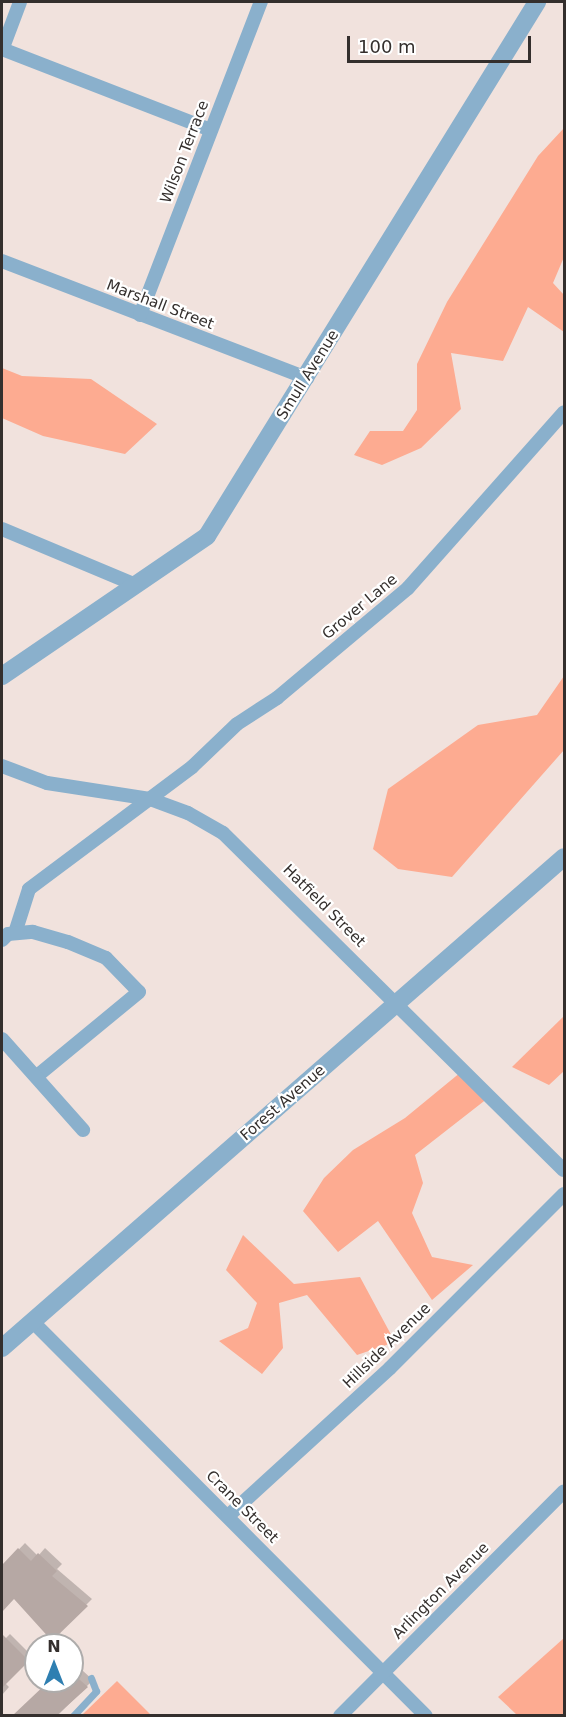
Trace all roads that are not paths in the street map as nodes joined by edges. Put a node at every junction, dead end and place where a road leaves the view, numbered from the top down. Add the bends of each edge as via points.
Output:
1 (20, 2) edge
2 (261, 2) edge
3 (535, 2) edge
4 (2, 50) edge
5 (211, 130) junction
6 (2, 261) edge
7 (140, 315) junction
8 (307, 378) junction
9 (564, 412) edge
10 (2, 529) edge
11 (136, 585) junction
12 (2, 676) edge
13 (2, 766) edge
14 (150, 799) junction
15 (564, 857) edge
16 (15, 933) junction
17 (2, 940) edge
18 (399, 1004) junction
19 (2, 1038) edge
20 (37, 1076) junction
21 (83, 1130) dead end
22 (564, 1170) edge
23 (564, 1194) edge
24 (33, 1322) junction
25 (2, 1348) edge
26 (564, 1491) edge
27 (228, 1516) junction
28 (383, 1672) junction
29 (91, 1678) dead end
30 (73, 1716) edge
31 (340, 1716) edge
32 (426, 1716) edge

1 - 4 street
2 - 5 street, Wilson Terrace
3 - 8 street, Smull Avenue
4 - 5 street
5 - 7 street, Wilson Terrace
6 - 7 street, Marshall Street
7 - 8 street, Marshall Street
8 - 11 street, Smull Avenue via 207,536
9 - 14 street, Grover Lane via 408,588
10 - 11 street
11 - 12 street, Smull Avenue
13 - 14 street, Hatfield Street via 47,783
14 - 16 street, Grover Lane via 29,889
14 - 18 street, Hatfield Street via 206,822 239,846
15 - 18 street, Forest Avenue
16 - 17 street
16 - 20 street via 33,932 106,958 139,992
18 - 22 street, Hatfield Street
18 - 24 street, Forest Avenue
19 - 20 street
20 - 21 street
23 - 27 street, Hillside Avenue via 390,1368
24 - 25 street, Forest Avenue
24 - 27 street, Crane Street
26 - 28 street, Arlington Avenue
27 - 28 street, Crane Street
28 - 31 street, Arlington Avenue
28 - 32 street, Crane Street
29 - 30 lane via 96,1691

